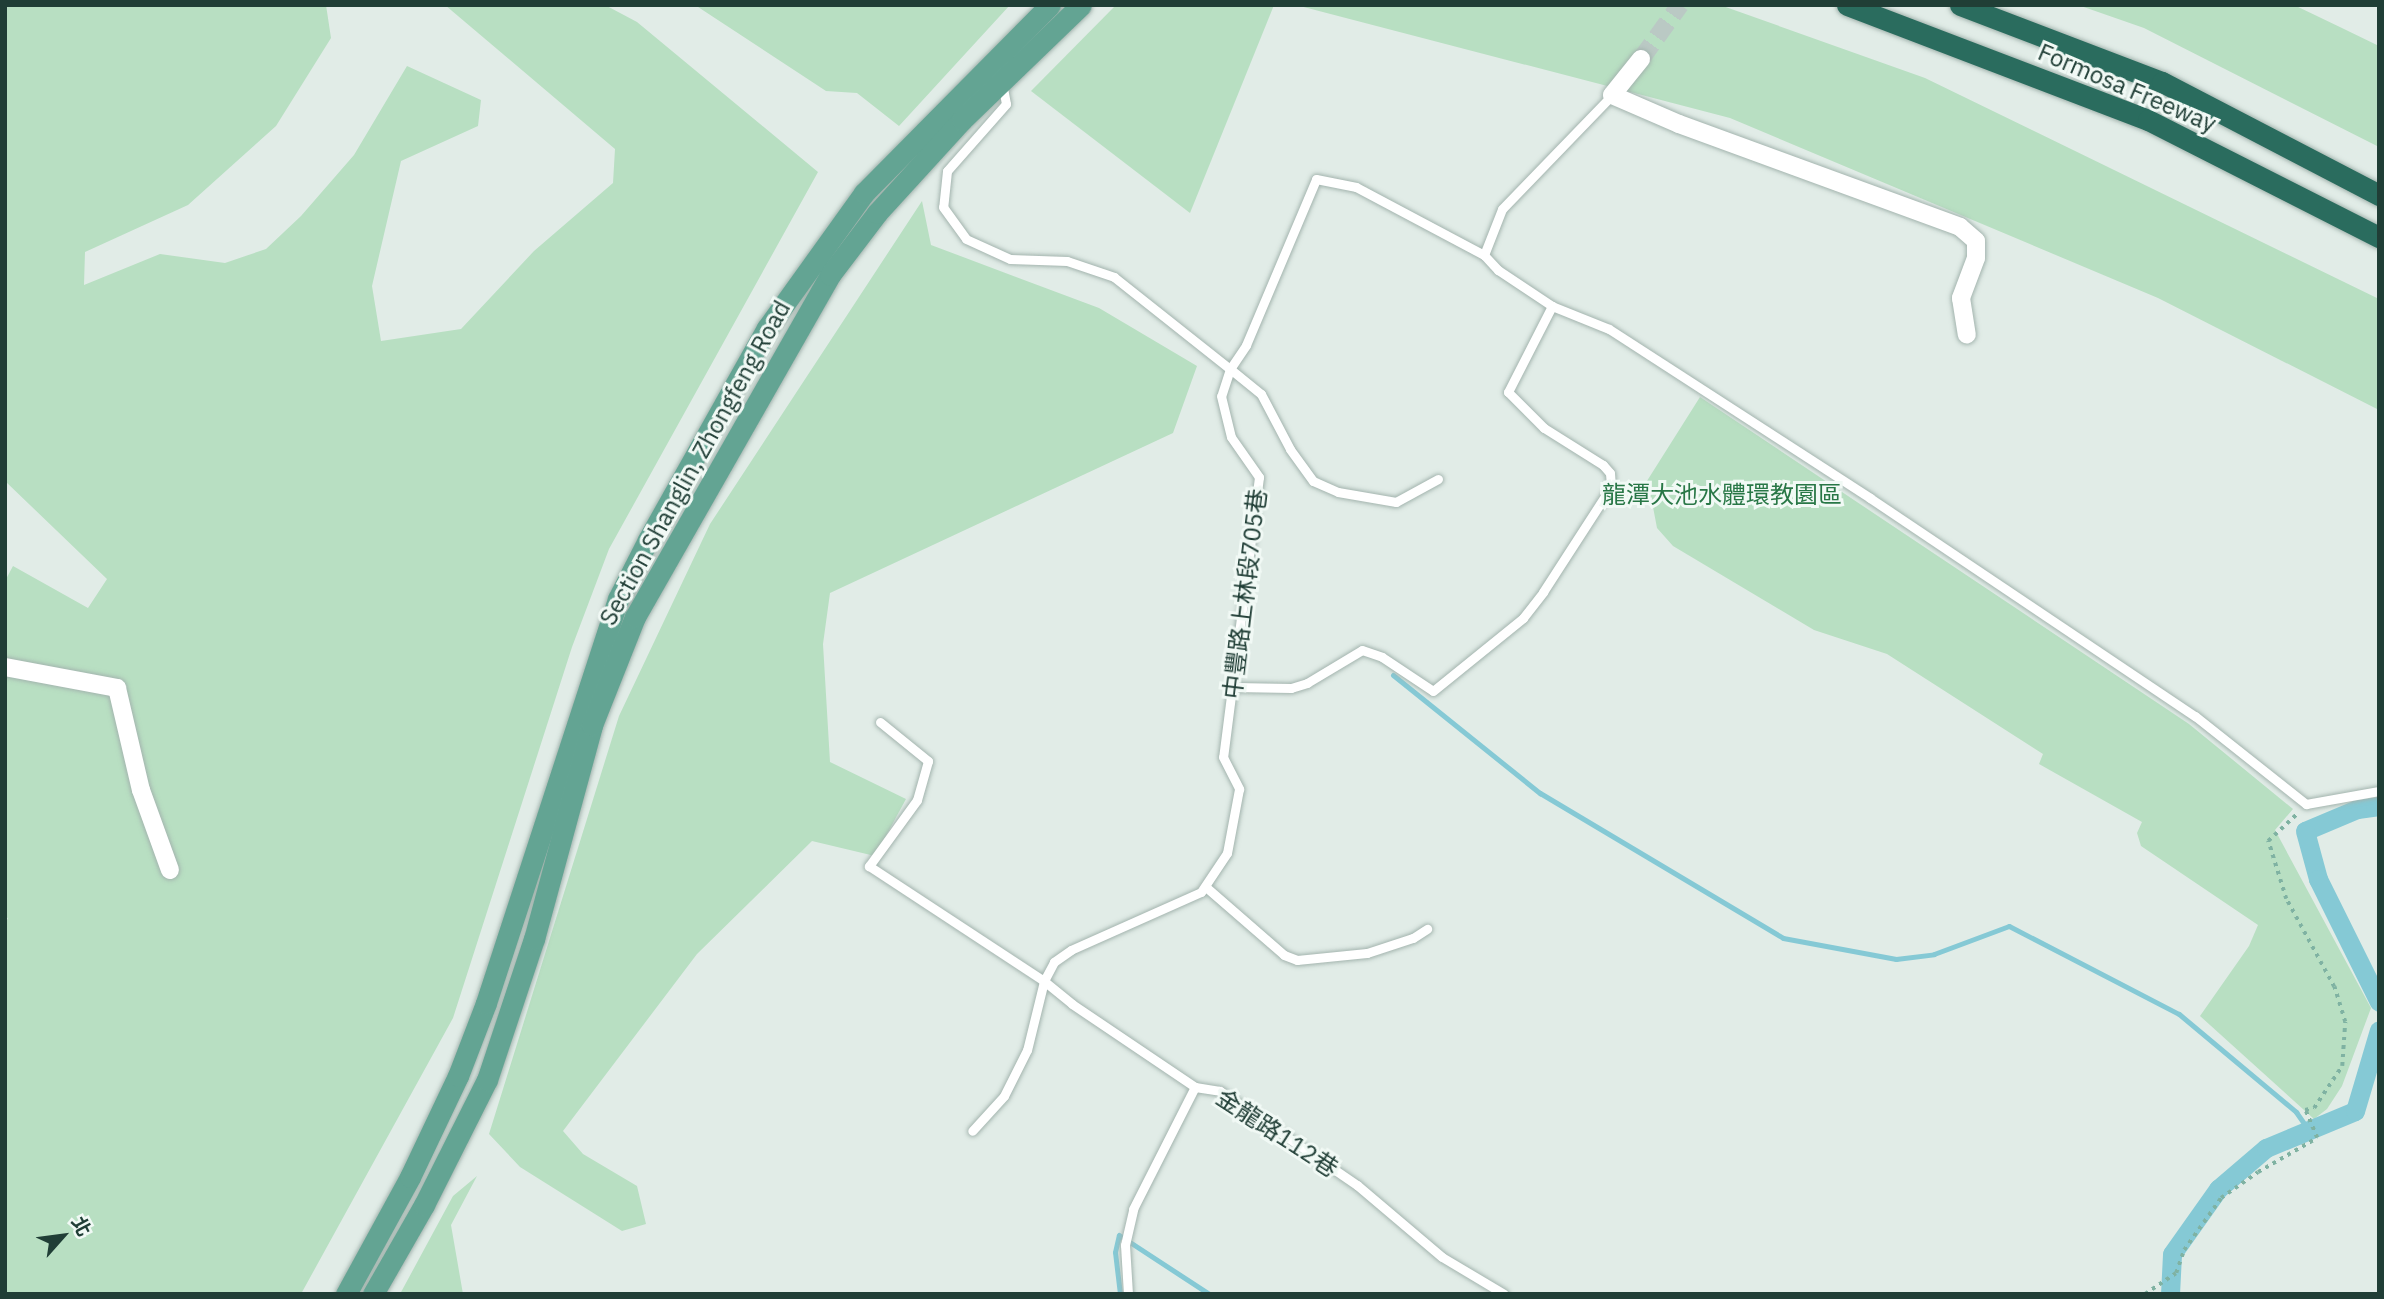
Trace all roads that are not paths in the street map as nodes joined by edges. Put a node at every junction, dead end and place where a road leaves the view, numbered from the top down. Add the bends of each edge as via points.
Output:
1 (1049, 5) edge
2 (1081, 5) edge
3 (1847, 5) edge
4 (1960, 5) edge
5 (1641, 59) tunnel mouth
6 (982, 72) junction
7 (1002, 83) junction
8 (1612, 95) junction
9 (2379, 195) edge
10 (2379, 237) edge
11 (1484, 255) junction
12 (1552, 306) junction
13 (1967, 335) dead end
14 (1230, 369) junction
15 (1438, 479) dead end
16 (5, 667) edge
17 (1234, 687) junction
18 (880, 722) dead end
19 (2379, 791) edge
20 (170, 870) dead end
21 (1207, 888) junction
22 (1427, 929) dead end
23 (1044, 981) junction
24 (1195, 1087) junction
25 (972, 1132) dead end
26 (346, 1294) edge
27 (373, 1294) edge
28 (1128, 1294) edge
29 (1504, 1294) edge

1 - 6 main road, Section Shanglin, Zhongfeng Road
2 - 7 main road, Section Shanglin, Zhongfeng Road
3 - 10 highway, Formosa Freeway via 2148,120
4 - 9 highway, Formosa Freeway via 2162,82
5 - 8 street
6 - 7 lane
6 - 26 main road, Section Shanglin, Zhongfeng Road via 864,193 767,328 624,587 458,1076
7 - 14 lane via 1006,104 947,171 943,207 966,239 1010,258 1067,261 1114,276
7 - 27 main road, Section Shanglin, Zhongfeng Road via 877,213 830,275 635,617 592,725 534,939 487,1080 424,1206
8 - 11 lane via 1502,209
8 - 13 street via 1960,227 1976,241 1976,258 1961,298
11 - 12 lane via 1498,270
11 - 14 lane, 中豐路上林段705巷 via 1356,187 1316,179 1246,345
12 - 17 lane via 1508,392 1544,428 1603,465 1610,474 1611,487 1523,618 1433,691 1382,657 1362,650 1299,686
12 - 19 lane via 1609,329 1870,498 2194,716 2306,804
14 - 15 lane via 1261,394 1313,481 1338,492 1396,502
14 - 17 lane, 中豐路上林段705巷 via 1221,396 1231,437 1259,477
16 - 20 street via 117,688 141,790
17 - 21 lane, 中豐路上林段705巷 via 1223,757 1239,789 1227,853
18 - 23 lane, 金龍路112巷 via 928,761 917,800 869,866
21 - 22 lane via 1284,955 1297,960 1367,953
21 - 23 lane via 1071,950 1054,962
23 - 24 lane, 金龍路112巷
23 - 25 lane via 1027,1050 1004,1096
24 - 28 lane via 1133,1209 1125,1245
24 - 29 lane, 金龍路112巷 via 1220,1091 1357,1185 1443,1257

